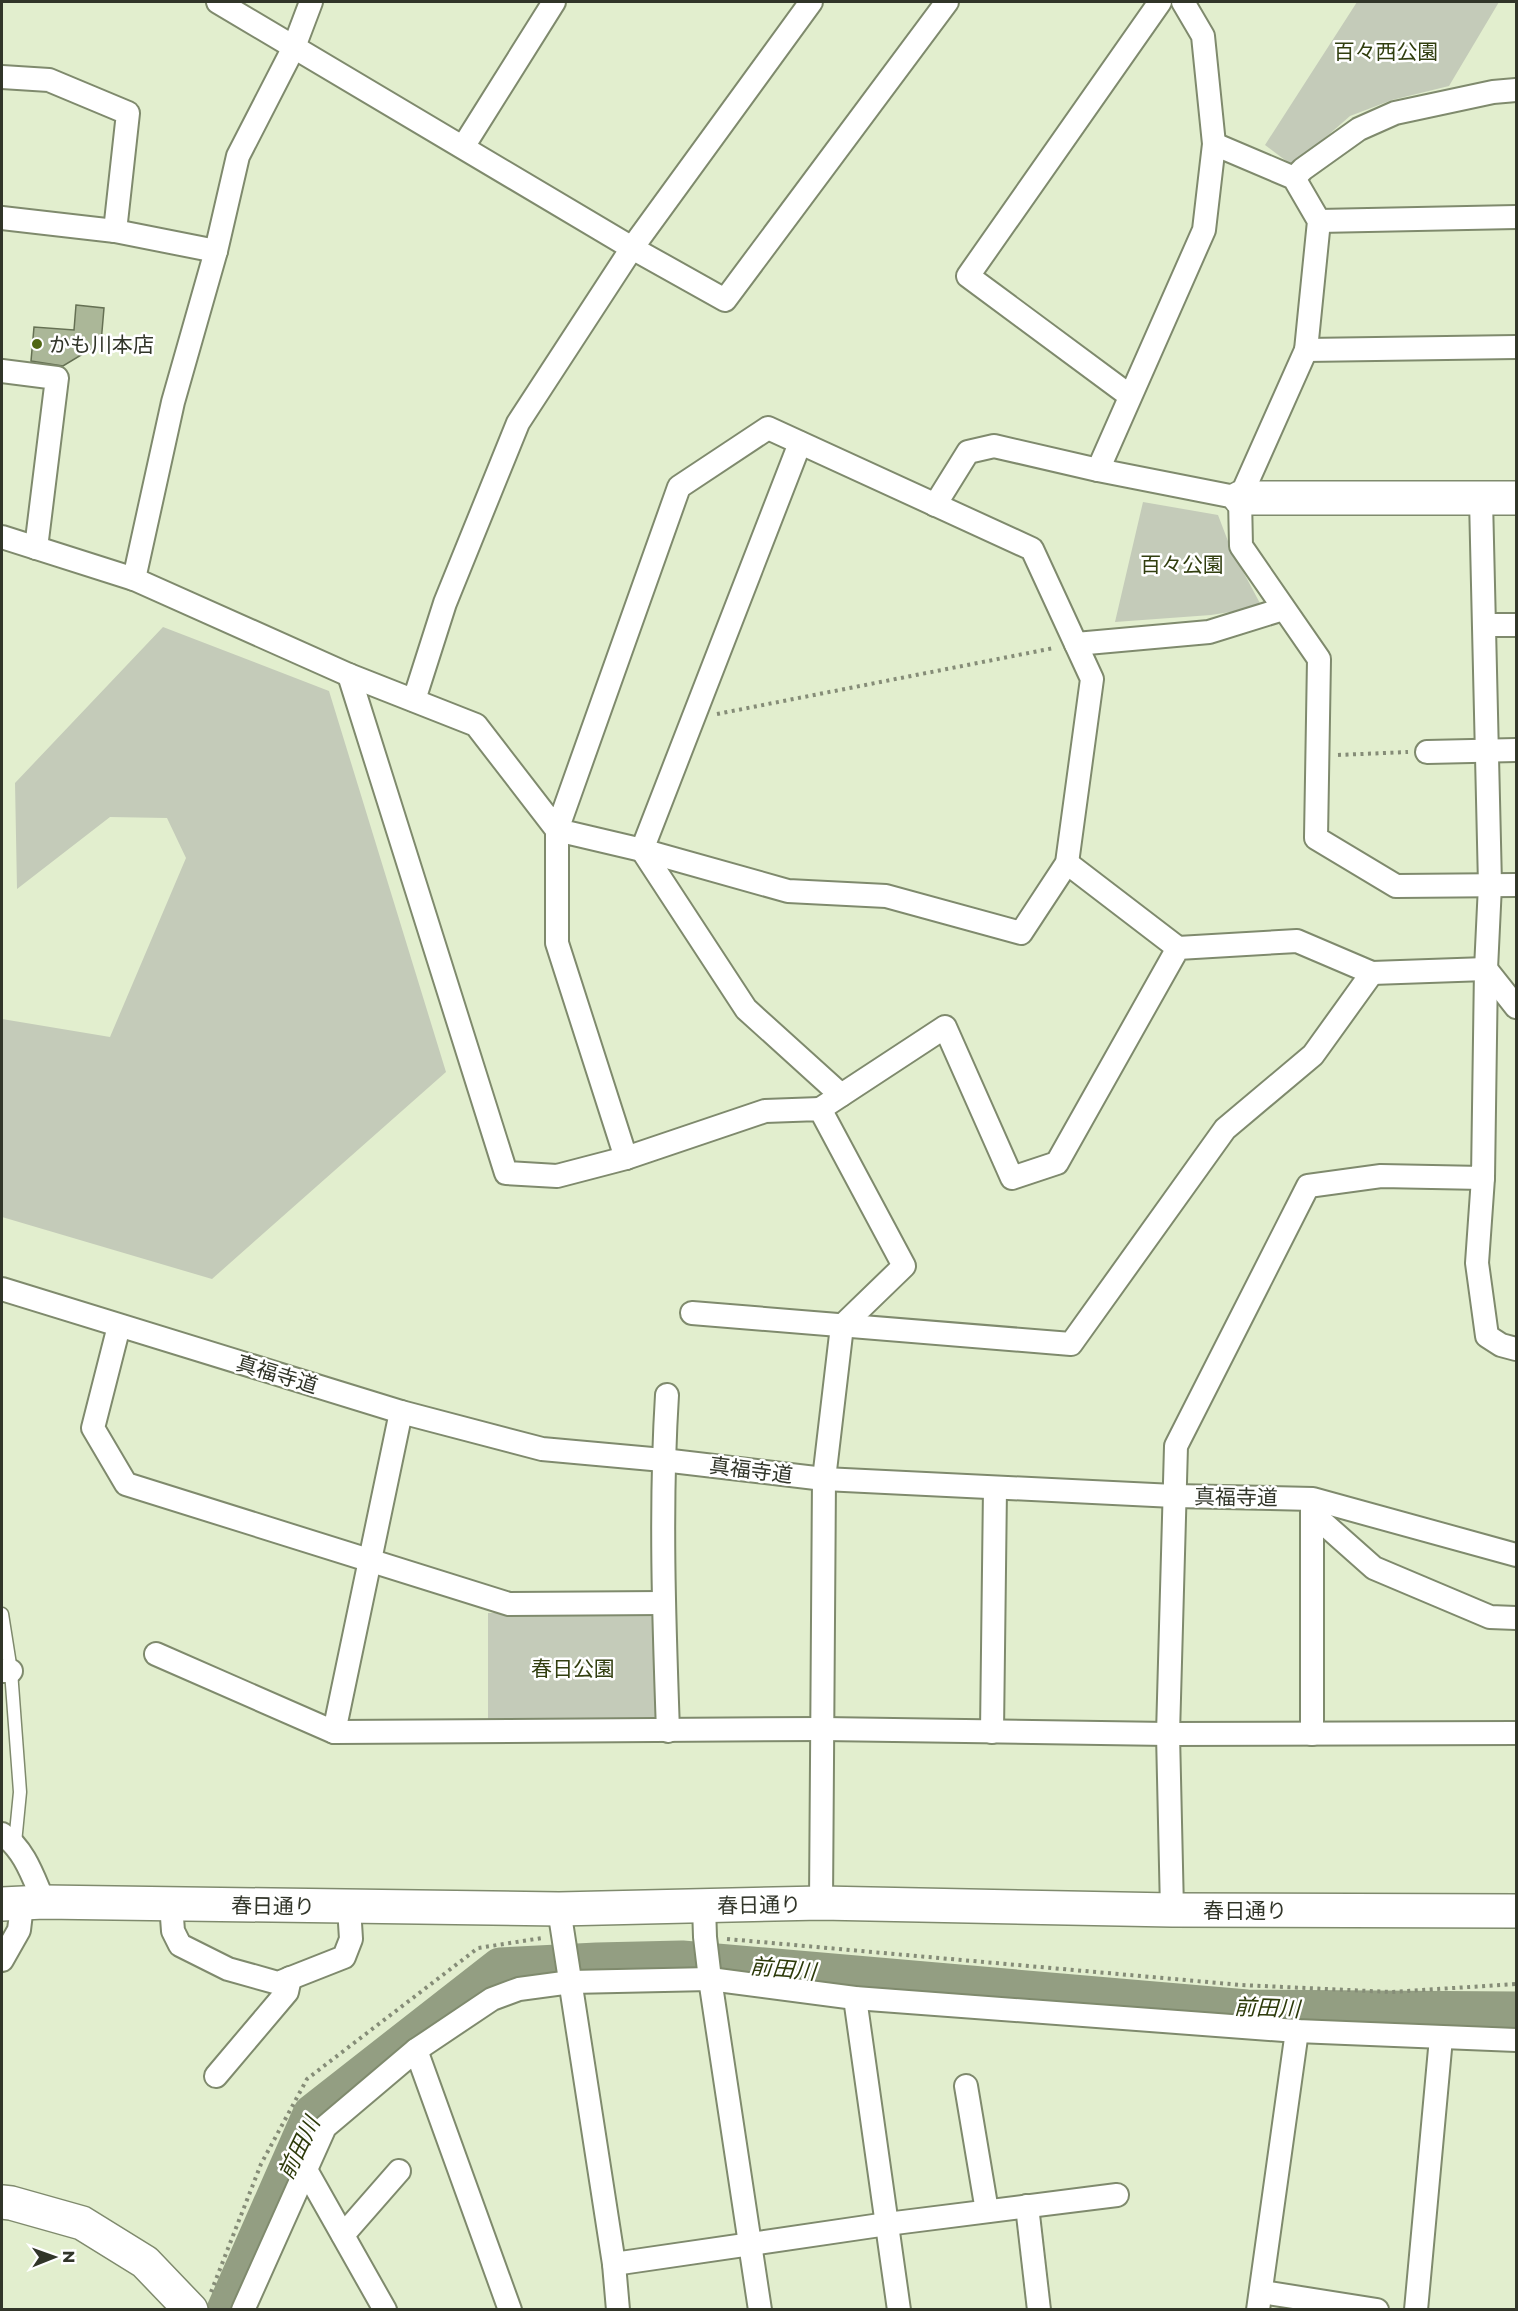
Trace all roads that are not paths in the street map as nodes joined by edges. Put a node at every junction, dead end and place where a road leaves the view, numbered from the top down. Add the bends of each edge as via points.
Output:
1 (218, 2) edge
2 (311, 2) edge
3 (554, 2) edge
4 (810, 2) edge
5 (947, 2) edge
6 (1160, 2) edge
7 (1183, 2) edge
8 (294, 47) junction
9 (2, 77) edge
10 (1516, 90) edge
11 (1214, 144) junction
12 (463, 147) junction
13 (1294, 178) junction
14 (1516, 217) edge
15 (2, 218) edge
16 (1318, 221) junction
17 (115, 231) junction
18 (632, 248) junction
19 (216, 251) junction
20 (1516, 347) edge
21 (1306, 350) junction
22 (2, 371) edge
23 (1130, 396) junction
24 (800, 443) junction
25 (1098, 470) junction
26 (1240, 498) junction
27 (1516, 498) edge
28 (1481, 499) junction
29 (935, 505) junction
30 (2, 537) edge
31 (36, 548) junction
32 (134, 579) junction
33 (1283, 609) junction
34 (1484, 625) junction
35 (1516, 626) edge
36 (1076, 644) junction
37 (349, 675) junction
38 (414, 700) junction
39 (1487, 750) junction
40 (1516, 750) edge
41 (1427, 752) road end
42 (557, 830) junction
43 (642, 850) junction
44 (1067, 862) junction
45 (1490, 885) junction
46 (1516, 885) edge
47 (1179, 948) junction
48 (1486, 969) junction
49 (1372, 973) junction
50 (1516, 1006) edge
51 (841, 1095) junction
52 (820, 1109) junction
53 (626, 1158) junction
54 (1483, 1178) junction
55 (2, 1289) edge
56 (692, 1313) dead end
57 (119, 1326) junction
58 (842, 1326) junction
59 (1516, 1349) edge
60 (667, 1395) dead end
61 (401, 1412) junction
62 (663, 1460) junction
63 (824, 1479) junction
64 (995, 1488) junction
65 (1174, 1496) junction
66 (1312, 1506) junction
67 (1516, 1555) edge
68 (370, 1559) junction
69 (663, 1604) junction
70 (2, 1614) edge
71 (1516, 1617) edge
72 (156, 1654) dead end
73 (6, 1671) edge
74 (823, 1729) junction
75 (668, 1731) junction
76 (334, 1732) junction
77 (992, 1732) junction
78 (1516, 1733) edge
79 (1168, 1734) junction
80 (1312, 1734) junction
81 (8, 1838) edge
82 (821, 1903) junction
83 (22, 1904) edge
84 (171, 1904) junction
85 (349, 1906) junction
86 (559, 1909) junction
87 (1172, 1910) junction
88 (1516, 1911) edge
89 (705, 1922) junction
90 (2, 1960) edge
91 (290, 1978) junction
92 (710, 1979) junction
93 (571, 1982) junction
94 (855, 1998) junction
95 (1297, 2031) junction
96 (1441, 2038) junction
97 (1516, 2040) edge
98 (416, 2050) junction
99 (216, 2076) dead end
100 (966, 2086) dead end
101 (306, 2170) junction
102 (399, 2171) dead end
103 (1117, 2195) dead end
104 (2, 2202) edge
105 (1027, 2206) junction
106 (987, 2211) junction
107 (887, 2224) junction
108 (343, 2235) junction
109 (750, 2244) junction
110 (614, 2264) junction
111 (1260, 2301) edge
112 (187, 2308) edge
113 (243, 2310) edge
114 (385, 2310) edge
115 (510, 2310) edge
116 (618, 2310) edge
117 (760, 2310) edge
118 (899, 2310) edge
119 (1039, 2310) edge
120 (1377, 2310) edge
121 (1416, 2310) edge

1 - 8 street
2 - 8 street
3 - 12 street
4 - 18 street
5 - 18 street via 725,300
6 - 23 street via 968,276
7 - 11 street via 1203,36
8 - 12 street
8 - 19 street via 238,156
9 - 17 street via 49,80 128,113
10 - 13 street via 1395,113 1359,129
11 - 13 street
11 - 23 street via 1204,230
12 - 18 street
13 - 16 street
14 - 16 street
15 - 17 street
16 - 21 street
17 - 19 street
18 - 38 street via 518,423 445,603
19 - 32 street via 173,402
20 - 21 street
21 - 26 street
22 - 31 street via 57,378
23 - 25 street
24 - 29 street
24 - 42 street via 768,428 679,487
24 - 43 street
25 - 26 street
25 - 29 street via 994,446 968,452
26 - 28 street
26 - 33 street via 1241,546
27 - 28 street
28 - 34 street
29 - 36 street via 1032,549
30 - 31 street
31 - 32 street
32 - 37 street
33 - 36 street via 1209,632
33 - 45 street via 1319,659 1316,838 1396,886
34 - 35 street
34 - 39 street
36 - 44 street via 1092,679
37 - 38 street
37 - 53 street via 506,1173 556,1176
38 - 42 street via 476,725
39 - 40 street
39 - 41 street
39 - 45 street
42 - 43 street
42 - 53 street via 557,943
43 - 44 street via 788,891 886,896 1021,933
43 - 51 street via 746,1009
44 - 47 street
45 - 46 street
45 - 48 street
47 - 49 street via 1297,941
47 - 51 street via 1057,1163 1012,1178 945,1027
48 - 49 street
48 - 50 street
48 - 54 street
49 - 58 street via 1313,1055 1225,1129 1071,1344
51 - 52 street
52 - 53 street via 765,1111
52 - 58 street via 904,1266
54 - 59 street via 1477,1263 1487,1336
54 - 65 street via 1381,1176 1308,1186 1176,1446
55 - 57 street, 真福寺道
56 - 58 street
57 - 61 street, 真福寺道
57 - 68 street via 93,1428 126,1484
58 - 63 street
60 - 62 street
61 - 62 street, 真福寺道 via 542,1449
61 - 68 street
62 - 63 street, 真福寺道
62 - 69 street
63 - 64 street, 真福寺道
63 - 74 street
64 - 65 street, 真福寺道
64 - 77 street
65 - 66 street, 真福寺道
65 - 79 street
66 - 67 street, 真福寺道
66 - 71 street via 1374,1568 1490,1617
66 - 80 street
68 - 69 street via 509,1604
68 - 76 street
69 - 75 street
70 - 73 lane
72 - 76 street
73 - 81 lane via 20,1792
74 - 75 street
74 - 77 street
74 - 82 street
75 - 76 street
77 - 79 street
78 - 80 street
79 - 80 street
79 - 87 street
81 - 83 street via 27,1863
82 - 87 street, 春日通り
82 - 89 street, 春日通り
83 - 84 street, 春日通り
83 - 90 street via 18,1930
84 - 85 street, 春日通り
84 - 91 street via 173,1930 180,1945 228,1969 278,1983
85 - 86 street, 春日通り
85 - 91 street via 351,1940 344,1957
86 - 89 street, 春日通り
86 - 93 street
87 - 88 street, 春日通り
89 - 92 street
91 - 99 street via 287,1992
92 - 93 street
92 - 94 street
92 - 109 street
93 - 98 street via 519,1989 492,1999
93 - 110 street
94 - 95 street
94 - 107 street
95 - 96 street
95 - 111 street
96 - 97 street
96 - 121 street
98 - 101 street via 325,2127
98 - 115 street
100 - 106 street
101 - 108 street
101 - 113 street
102 - 108 street
103 - 105 street
104 - 112 street via 82,2223 145,2262
105 - 106 street
105 - 119 street
106 - 107 street
107 - 109 street
107 - 118 street
108 - 114 street
109 - 110 street
109 - 117 street
110 - 116 street
111 - 120 street

